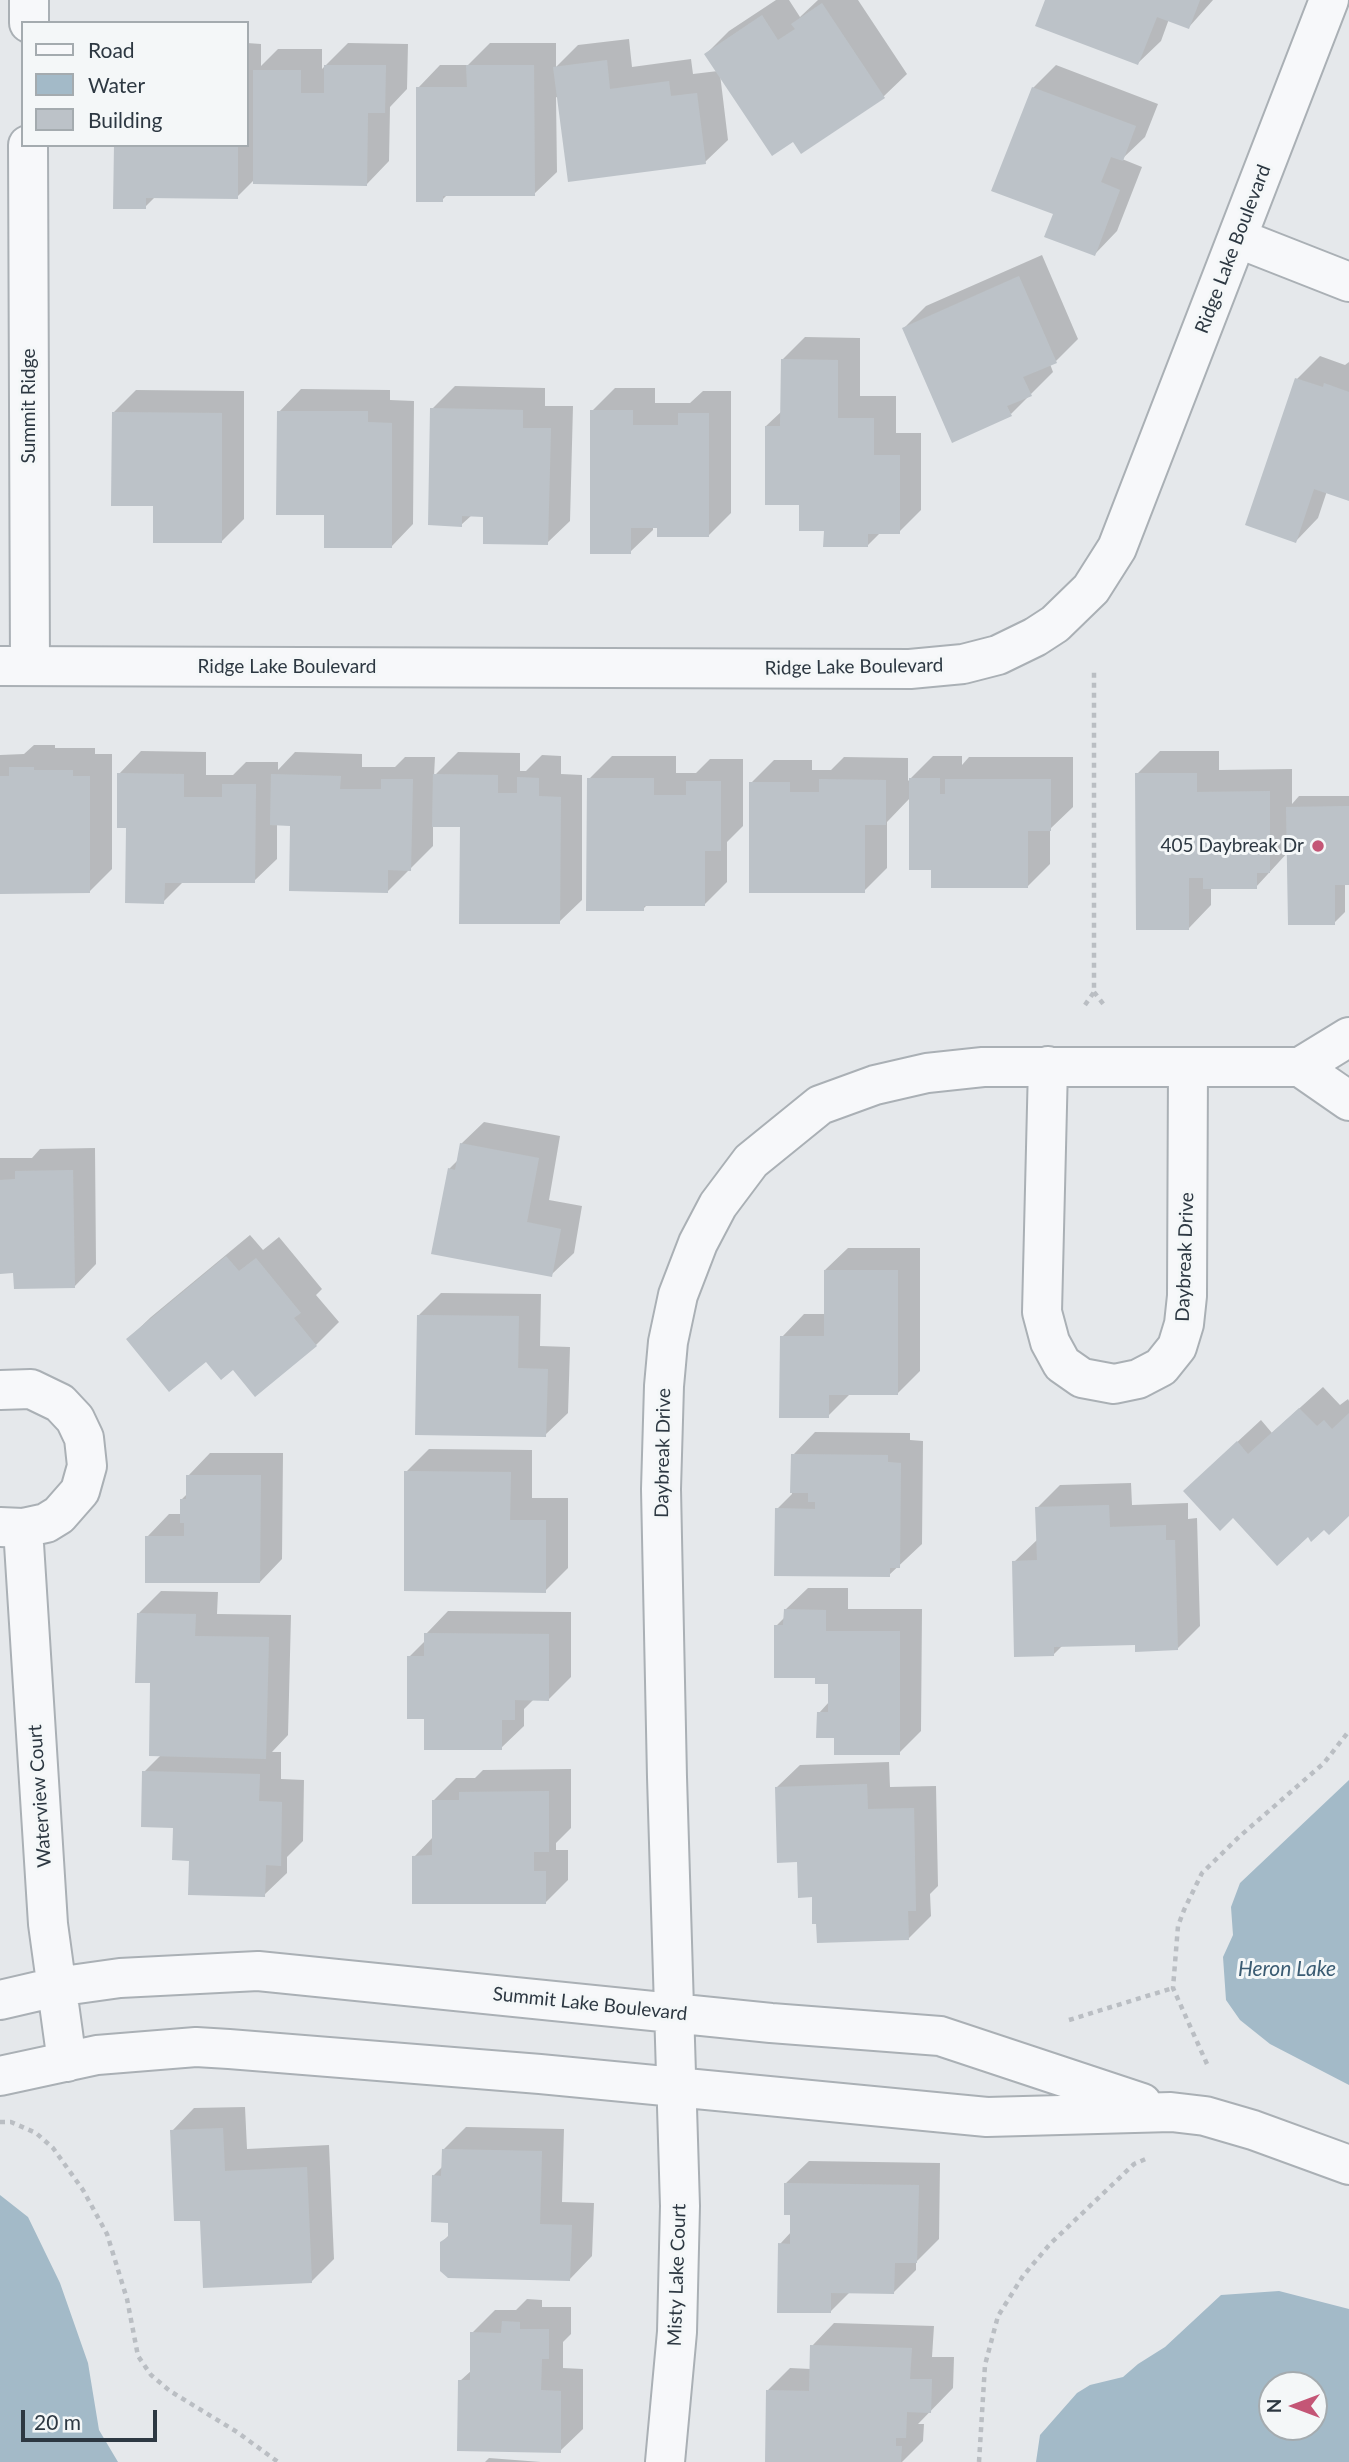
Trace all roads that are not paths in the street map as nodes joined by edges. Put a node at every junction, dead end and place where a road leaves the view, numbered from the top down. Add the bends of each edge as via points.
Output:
1 (29, 0) edge
2 (1329, 0) edge
3 (29, 21) edge
4 (28, 147) edge
5 (1237, 238) junction
6 (1349, 282) edge
7 (15, 666) edge
8 (1349, 1037) edge
9 (1048, 1066) junction
10 (1188, 1067) junction
11 (1300, 1067) junction
12 (1349, 1101) edge
13 (0, 1390) edge
14 (11, 1527) edge
15 (56, 1987) junction
16 (0, 2000) edge
17 (674, 2013) junction
18 (67, 2062) junction
19 (0, 2076) edge
20 (676, 2087) junction
21 (1171, 2112) junction
22 (1349, 2165) edge
23 (665, 2462) edge

1 - 3 street
2 - 5 street, Ridge Lake Boulevard
4 - 7 street, Summit Ridge
5 - 6 street
5 - 7 street, Ridge Lake Boulevard via 1117,548 1091,589 1055,624 998,655 910,669
8 - 11 street
9 - 10 street, Daybreak Drive
9 - 10 street, Daybreak Drive via 1042,1312 1062,1364 1082,1378 1114,1384 1161,1367 1177,1347 1184,1324
9 - 17 street, Daybreak Drive via 927,1073 874,1085 820,1105 751,1161 718,1205 698,1244 678,1295 667,1342 664,1386 662,1503
10 - 11 street, Daybreak Drive
11 - 12 street
13 - 14 street, Waterview Court via 31,1389 60,1403 84,1438 87,1466 80,1491 59,1515 47,1523
14 - 15 street, Waterview Court
15 - 16 street, Summit Lake Boulevard
15 - 17 street, Summit Lake Boulevard via 120,1978 258,1971
15 - 18 street, Waterview Court
17 - 20 street, Daybreak Drive
17 - 21 street, Summit Lake Boulevard via 940,2036
18 - 19 street, Summit Lake Boulevard
18 - 20 street, Summit Lake Boulevard via 196,2047
20 - 21 street, Summit Lake Boulevard via 987,2117
20 - 23 street, Misty Lake Court via 677,2332
21 - 22 street, Summit Lake Boulevard via 1253,2130

